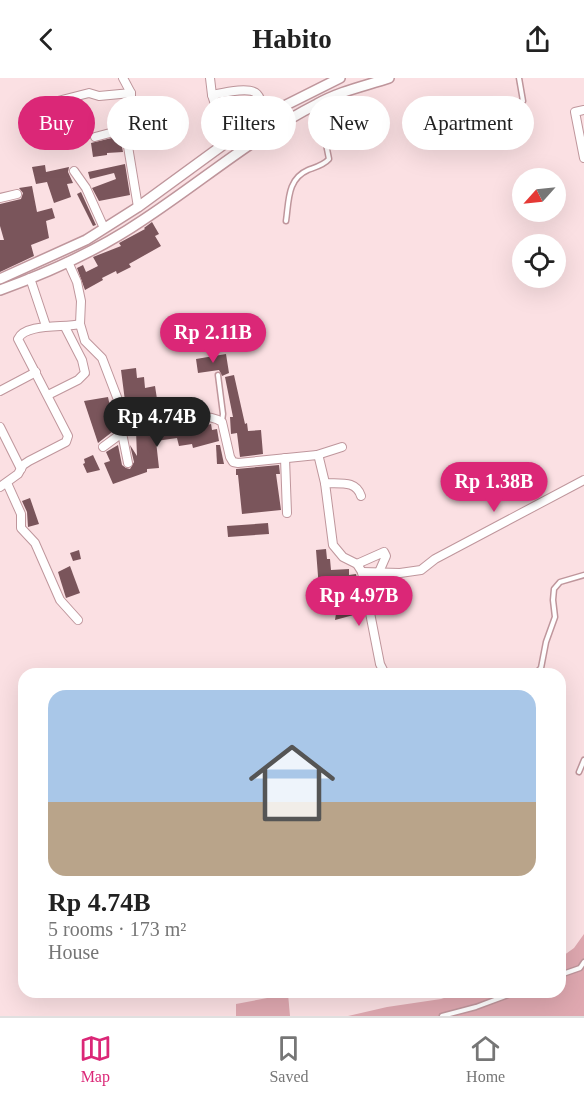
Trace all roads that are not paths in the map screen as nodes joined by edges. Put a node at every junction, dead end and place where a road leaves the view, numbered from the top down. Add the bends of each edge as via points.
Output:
1 (123, 78) edge
2 (210, 78) edge
3 (340, 78) edge
4 (389, 78) edge
5 (519, 78) edge
6 (130, 93) junction
7 (212, 95) joint
8 (77, 96) edge
9 (130, 96) edge
10 (258, 96) edge
11 (334, 96) edge
12 (522, 96) edge
13 (296, 101) edge
14 (308, 108) edge
15 (584, 110) edge
16 (107, 136) edge
17 (95, 138) dead end
18 (129, 150) edge
19 (216, 150) edge
20 (327, 150) edge
21 (584, 158) edge
22 (74, 171) dead end
23 (17, 194) dead end
24 (0, 198) edge
25 (138, 207) junction
26 (286, 221) dead end
27 (104, 228) junction
28 (68, 262) junction
29 (30, 278) junction
30 (0, 279) edge
31 (0, 290) edge
32 (81, 324) junction
33 (46, 326) junction
34 (65, 327) junction
35 (36, 372) junction
36 (218, 375) dead end
37 (0, 391) edge
38 (48, 395) junction
39 (222, 422) junction
40 (128, 426) junction
41 (0, 427) edge
42 (122, 433) junction
43 (103, 447) dead end
44 (342, 447) dead end
45 (317, 454) junction
46 (285, 458) junction
47 (128, 463) dead end
48 (21, 469) junction
49 (584, 480) edge
50 (325, 483) junction
51 (3, 485) edge
52 (361, 496) dead end
53 (287, 513) dead end
54 (357, 564) junction
55 (362, 572) junction
56 (379, 572) junction
57 (584, 575) edge
58 (78, 620) dead end
59 (382, 668) edge
60 (541, 668) edge
61 (584, 760) edge
62 (579, 772) dead end
63 (584, 962) edge
64 (566, 973) edge
65 (500, 998) edge
66 (442, 1016) edge

1 - 6 street
2 - 7 street
3 - 13 street
4 - 11 street
5 - 12 lane
6 - 8 street
6 - 9 street
7 - 10 street via 238,91 255,92
14 - 28 street via 142,221
15 - 21 street via 575,112
16 - 17 street
18 - 25 street
19 - 25 street
20 - 26 lane via 329,159 324,164 294,179
22 - 27 street
23 - 24 street
25 - 27 street
27 - 30 street
28 - 29 street
28 - 32 street via 81,301
29 - 31 street
29 - 33 street
32 - 34 street
32 - 40 street via 86,341 102,358
33 - 34 street
33 - 35 street via 19,335 18,339
34 - 38 street via 85,372 78,380
35 - 37 street
35 - 38 street
36 - 39 lane
38 - 48 street via 67,430 68,440
39 - 40 street via 191,416
39 - 46 street via 232,462
40 - 42 street
41 - 48 street
42 - 43 street
42 - 47 street
44 - 45 street
45 - 46 street
45 - 50 street
46 - 53 street
48 - 51 street
49 - 56 street via 421,570
50 - 52 street via 355,485
50 - 54 street via 333,545
51 - 58 street via 21,514 21,528 35,543 60,600
54 - 55 street
54 - 56 street via 382,551 386,556
55 - 56 street
55 - 59 street
57 - 60 lane via 560,582 554,589 555,617
61 - 62 lane
63 - 64 lane
65 - 66 lane

